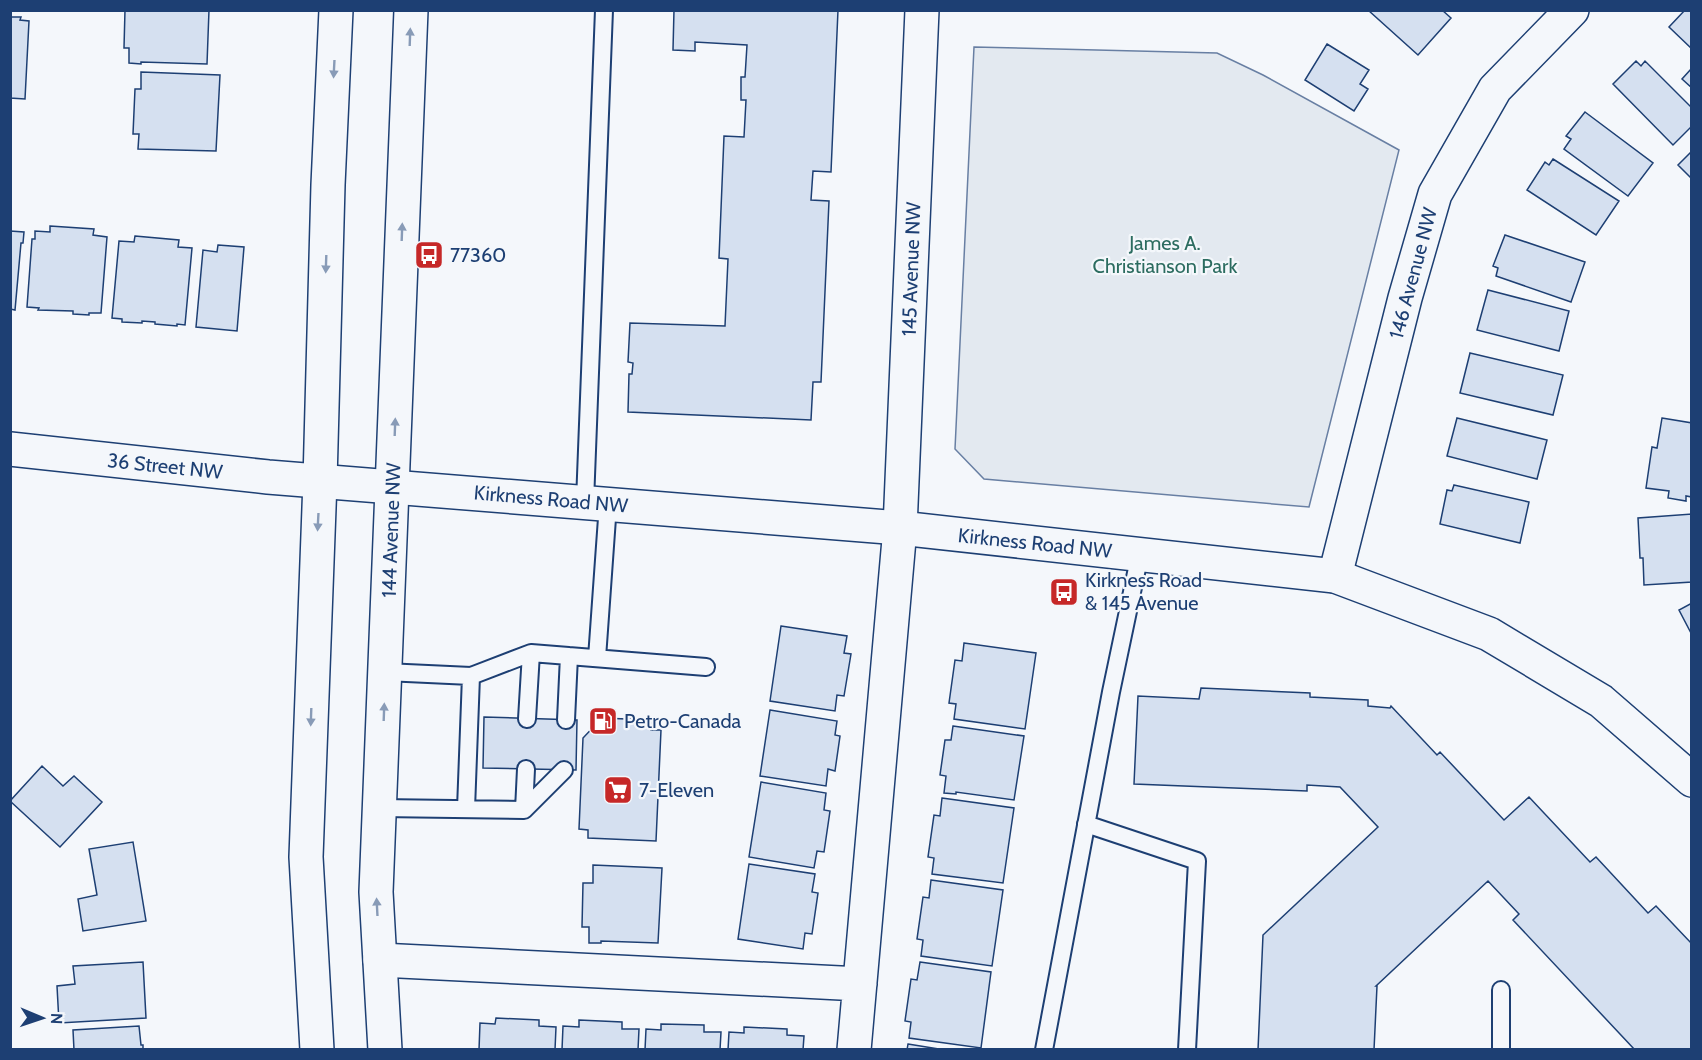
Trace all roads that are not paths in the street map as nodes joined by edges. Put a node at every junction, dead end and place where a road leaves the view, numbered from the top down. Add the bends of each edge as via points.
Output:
1 (336, 10) edge
2 (411, 10) edge
3 (604, 10) edge
4 (922, 10) edge
5 (1572, 10) edge
6 (10, 449) edge
7 (320, 481) junction
8 (392, 486) junction
9 (596, 503) junction
10 (900, 528) junction
11 (1140, 554) junction
12 (1335, 576) junction
13 (531, 653) junction
14 (569, 656) junction
15 (597, 658) junction
16 (706, 667) dead end
17 (385, 672) junction
18 (471, 675) junction
19 (527, 719) dead end
20 (566, 720) dead end
21 (526, 769) dead end
22 (564, 770) dead end
23 (1692, 780) edge
24 (380, 808) junction
25 (466, 809) junction
26 (524, 810) junction
27 (1086, 824) junction
28 (380, 960) junction
29 (860, 984) junction
30 (1501, 990) dead end
31 (317, 1050) edge
32 (385, 1050) edge
33 (854, 1050) edge
34 (1044, 1050) edge
35 (1187, 1050) edge
36 (1500, 1050) edge

1 -> 7 street
8 -> 2 street, 144 Avenue NW
3 - 9 lane
4 - 10 street, 145 Avenue NW
5 - 12 street, 146 Avenue NW via 1495,89 1435,195
6 - 7 street, 36 Street NW
7 - 8 street, Kirkness Road NW
7 -> 31 street via 306,857
8 - 9 street, Kirkness Road NW
8 - 17 street, 144 Avenue NW
9 - 10 street, Kirkness Road NW
9 - 15 lane
10 - 11 street, Kirkness Road NW
10 - 29 street, 145 Avenue NW
11 - 12 street, Kirkness Road NW
11 - 27 lane
12 - 23 street, Kirkness Road NW via 1489,634 1601,701
13 - 14 lane
13 - 18 lane
13 - 19 lane
14 - 15 lane
14 - 20 lane
15 - 16 lane
17 - 18 lane
24 -> 17 street, 144 Avenue NW
18 - 25 lane
21 - 26 lane
22 - 26 lane
24 - 25 lane
28 -> 24 street, 144 Avenue NW via 376,892
25 - 26 lane
27 - 34 lane
27 - 35 lane via 1197,861
28 - 29 street
28 - 32 street, 144 Avenue NW
29 - 33 street, 145 Avenue NW
30 - 36 lane

